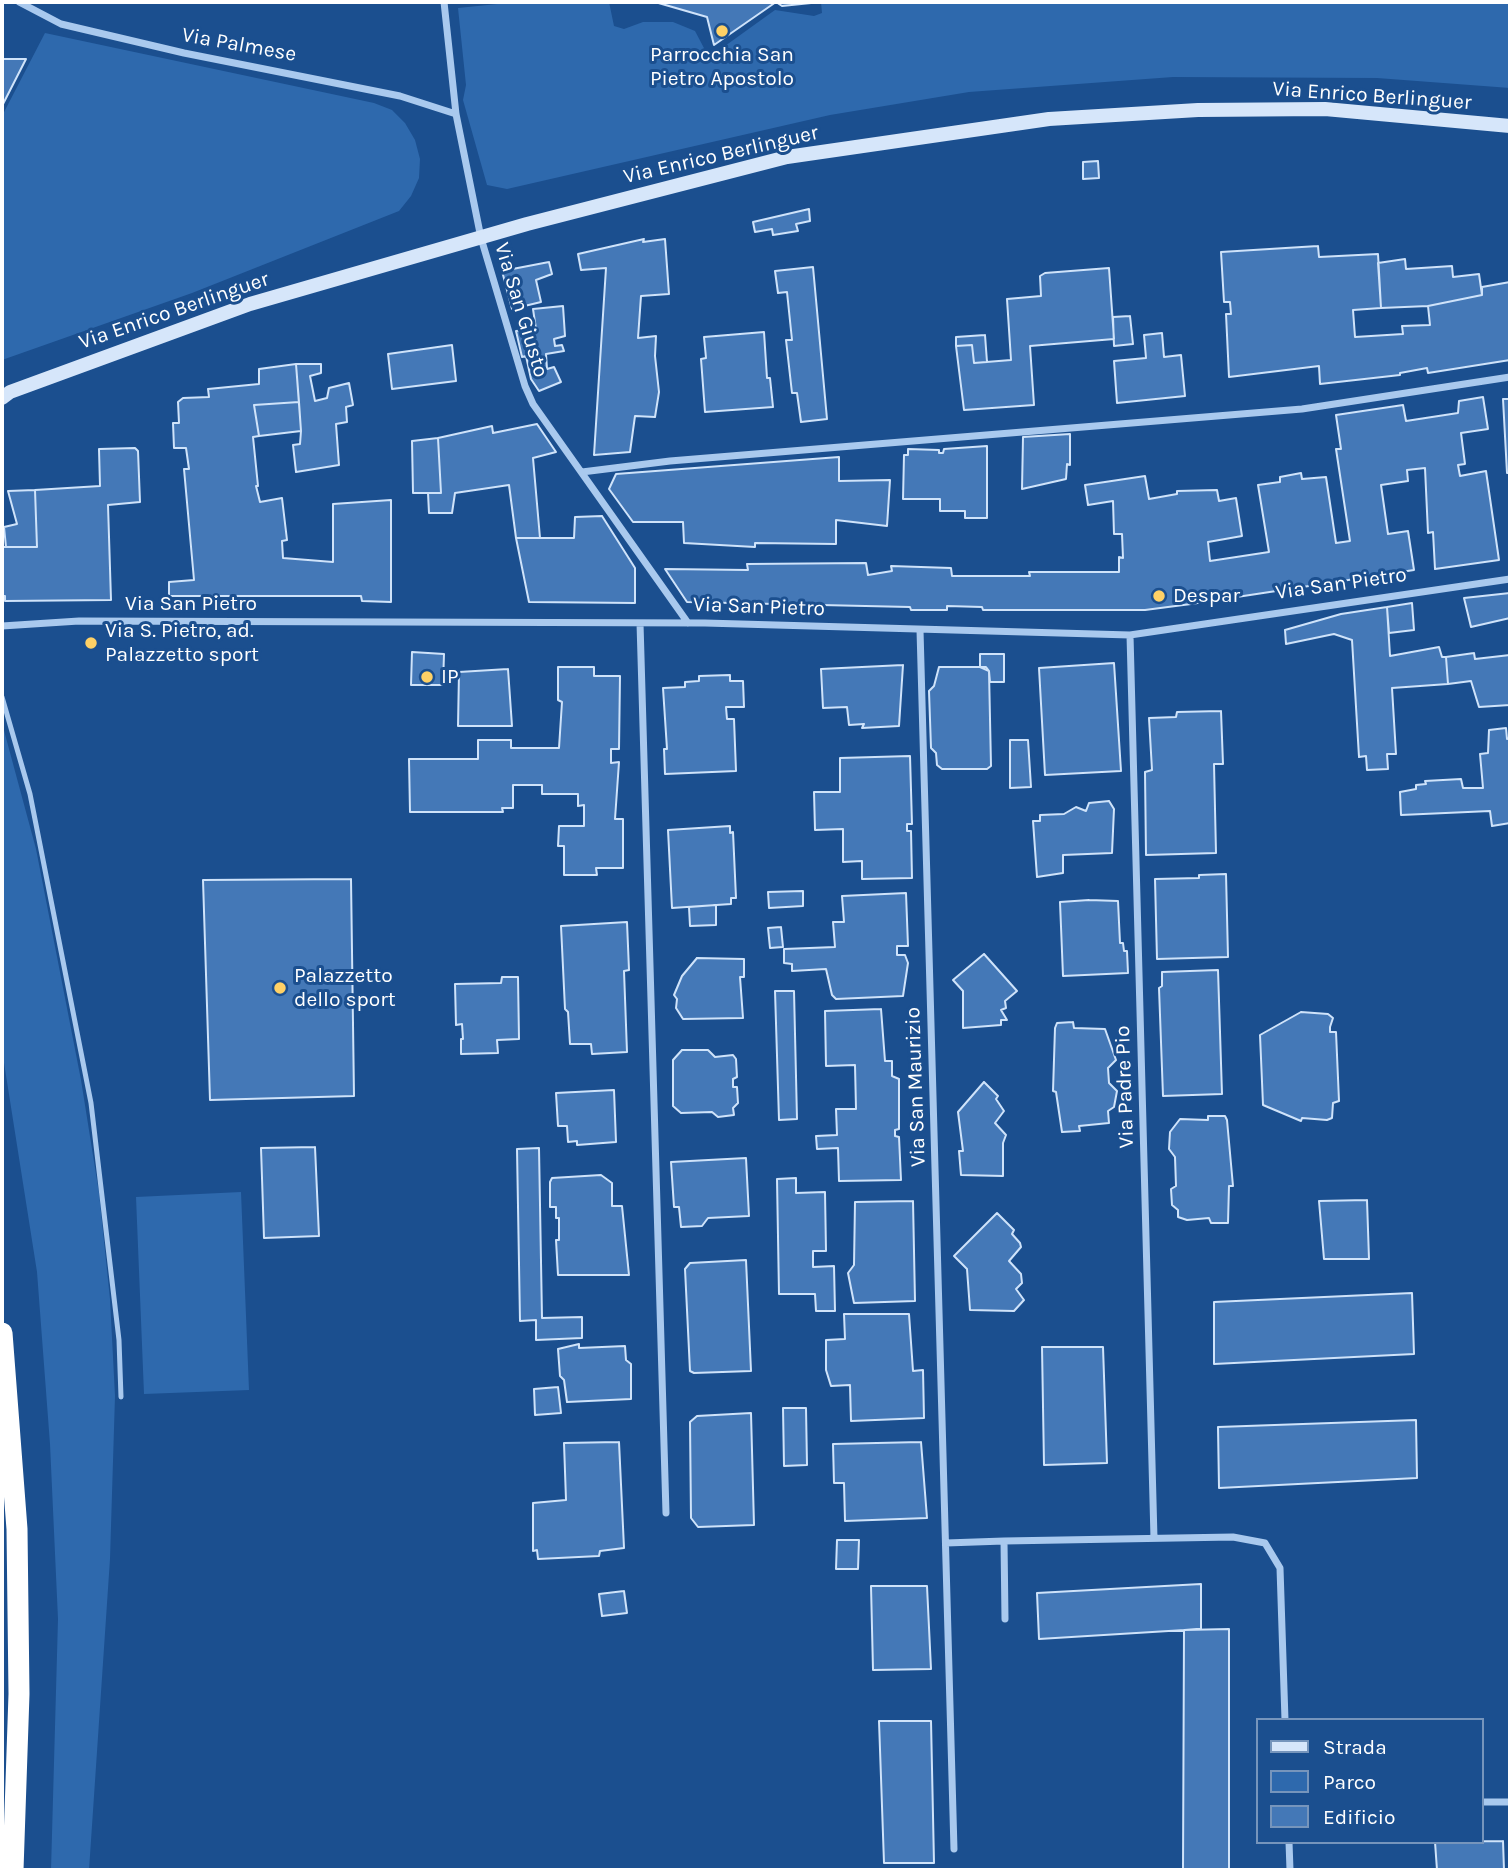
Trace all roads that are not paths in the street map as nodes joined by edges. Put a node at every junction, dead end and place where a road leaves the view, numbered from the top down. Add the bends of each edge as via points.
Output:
1 (19, 2) edge
2 (444, 2) edge
3 (456, 114) junction
4 (1510, 127) edge
5 (481, 238) junction
6 (1510, 377) edge
7 (4, 394) edge
8 (582, 472) junction
9 (1510, 579) edge
10 (640, 623) junction
11 (688, 623) junction
12 (2, 626) edge
13 (920, 630) junction
14 (1130, 635) junction
15 (2, 697) edge
16 (2, 1333) edge
17 (121, 1397) dead end
18 (666, 1513) dead end
19 (1154, 1538) junction
20 (1004, 1541) junction
21 (946, 1543) junction
22 (1005, 1619) dead end
23 (1285, 1718) edge
24 (1484, 1802) edge
25 (1510, 1802) edge
26 (1289, 1844) edge
27 (954, 1849) dead end
28 (13, 1870) edge
29 (1290, 1870) edge

1 - 3 street, Via Palmese via 61,24 400,96
2 - 3 street, Via San Giusto
3 - 5 street, Via San Giusto
4 - 5 main road, Via Enrico Berlinguer via 1325,109 1198,110 1049,119 787,157
5 - 7 main road, Via Enrico Berlinguer via 250,304
5 - 8 street, Via San Giusto via 524,386
6 - 8 street via 1302,410
8 - 11 street, Via San Giusto
9 - 14 street, Via San Pietro
10 - 11 street, Via San Pietro
10 - 12 street, Via San Pietro via 79,621
10 - 18 street
11 - 13 street, Via San Pietro
13 - 14 street, Via San Pietro
13 - 21 street, Via San Maurizio
14 - 19 street, Via Padre Pio
15 - 17 lane via 30,794 91,1103
16 - 28 highway via 17,1529 19,1694
19 - 20 street
19 - 23 street via 1234,1537 1265,1543 1280,1568
20 - 21 street
20 - 22 street
21 - 27 street, Via San Maurizio
24 - 25 street
26 - 29 street

